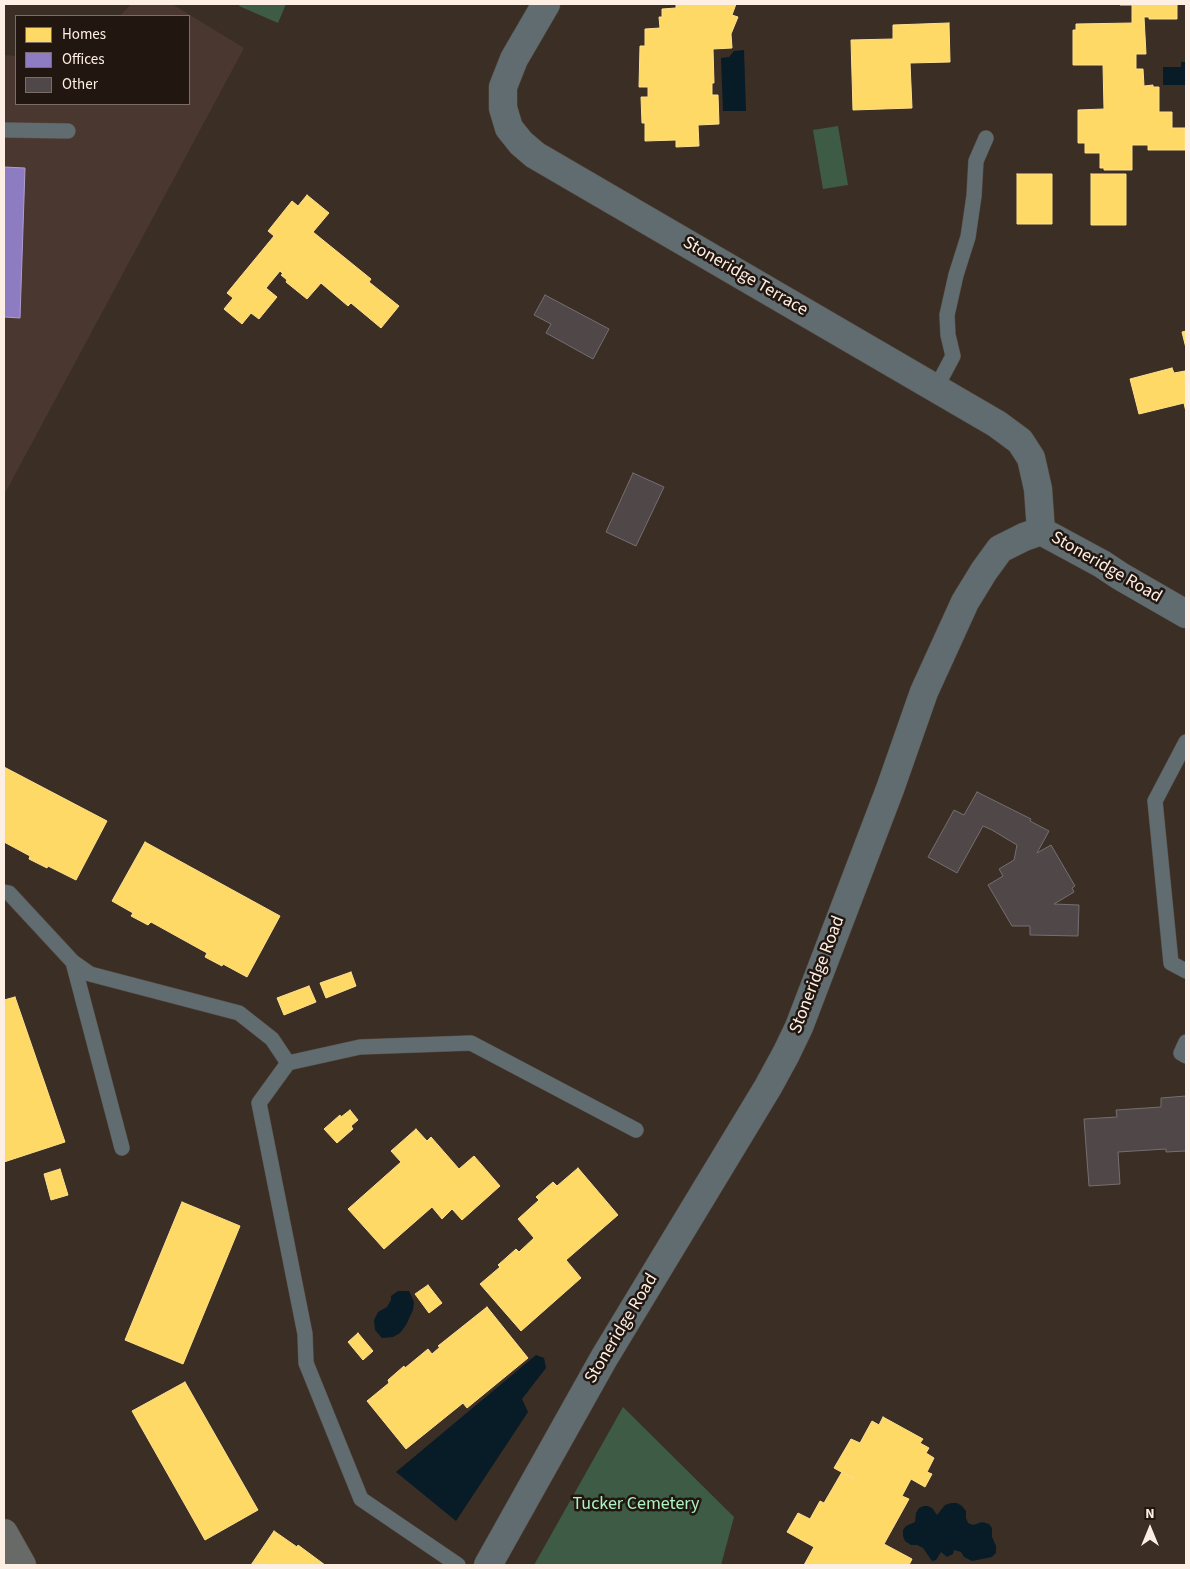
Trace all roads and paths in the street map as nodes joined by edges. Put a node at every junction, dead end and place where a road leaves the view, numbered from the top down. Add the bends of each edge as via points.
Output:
1 (546, 4) edge
2 (4, 130) edge
3 (68, 131) dead end
4 (986, 138) dead end
5 (936, 388) junction
6 (1041, 531) junction
7 (1186, 614) edge
8 (1186, 742) edge
9 (4, 892) edge
10 (73, 962) junction
11 (1186, 972) edge
12 (1186, 1042) edge
13 (1186, 1056) edge
14 (288, 1063) junction
15 (636, 1130) dead end
16 (122, 1148) dead end
17 (4, 1533) edge
18 (22, 1565) edge
19 (458, 1565) edge
20 (488, 1565) edge

1 - 5 street, Stoneridge Terrace via 514,59 504,87 504,108 509,128 521,143 535,155
2 - 3 lane
4 - 5 lane via 976,161 968,237 947,316 953,356
5 - 6 street, Stoneridge Terrace via 1020,441 1031,458 1038,489
6 - 7 street, Stoneridge Road
6 - 20 street, Stoneridge Road via 1000,549 965,602 924,692 883,807 786,1054 604,1358
8 - 11 lane via 1155,801 1171,963
9 - 10 lane via 9,893
10 - 14 lane via 90,974 238,1013 272,1040
10 - 16 lane
12 - 13 lane via 1181,1053
14 - 15 lane via 360,1048 471,1044
14 - 19 lane via 259,1103 305,1334 306,1363 361,1499
17 - 18 highway

